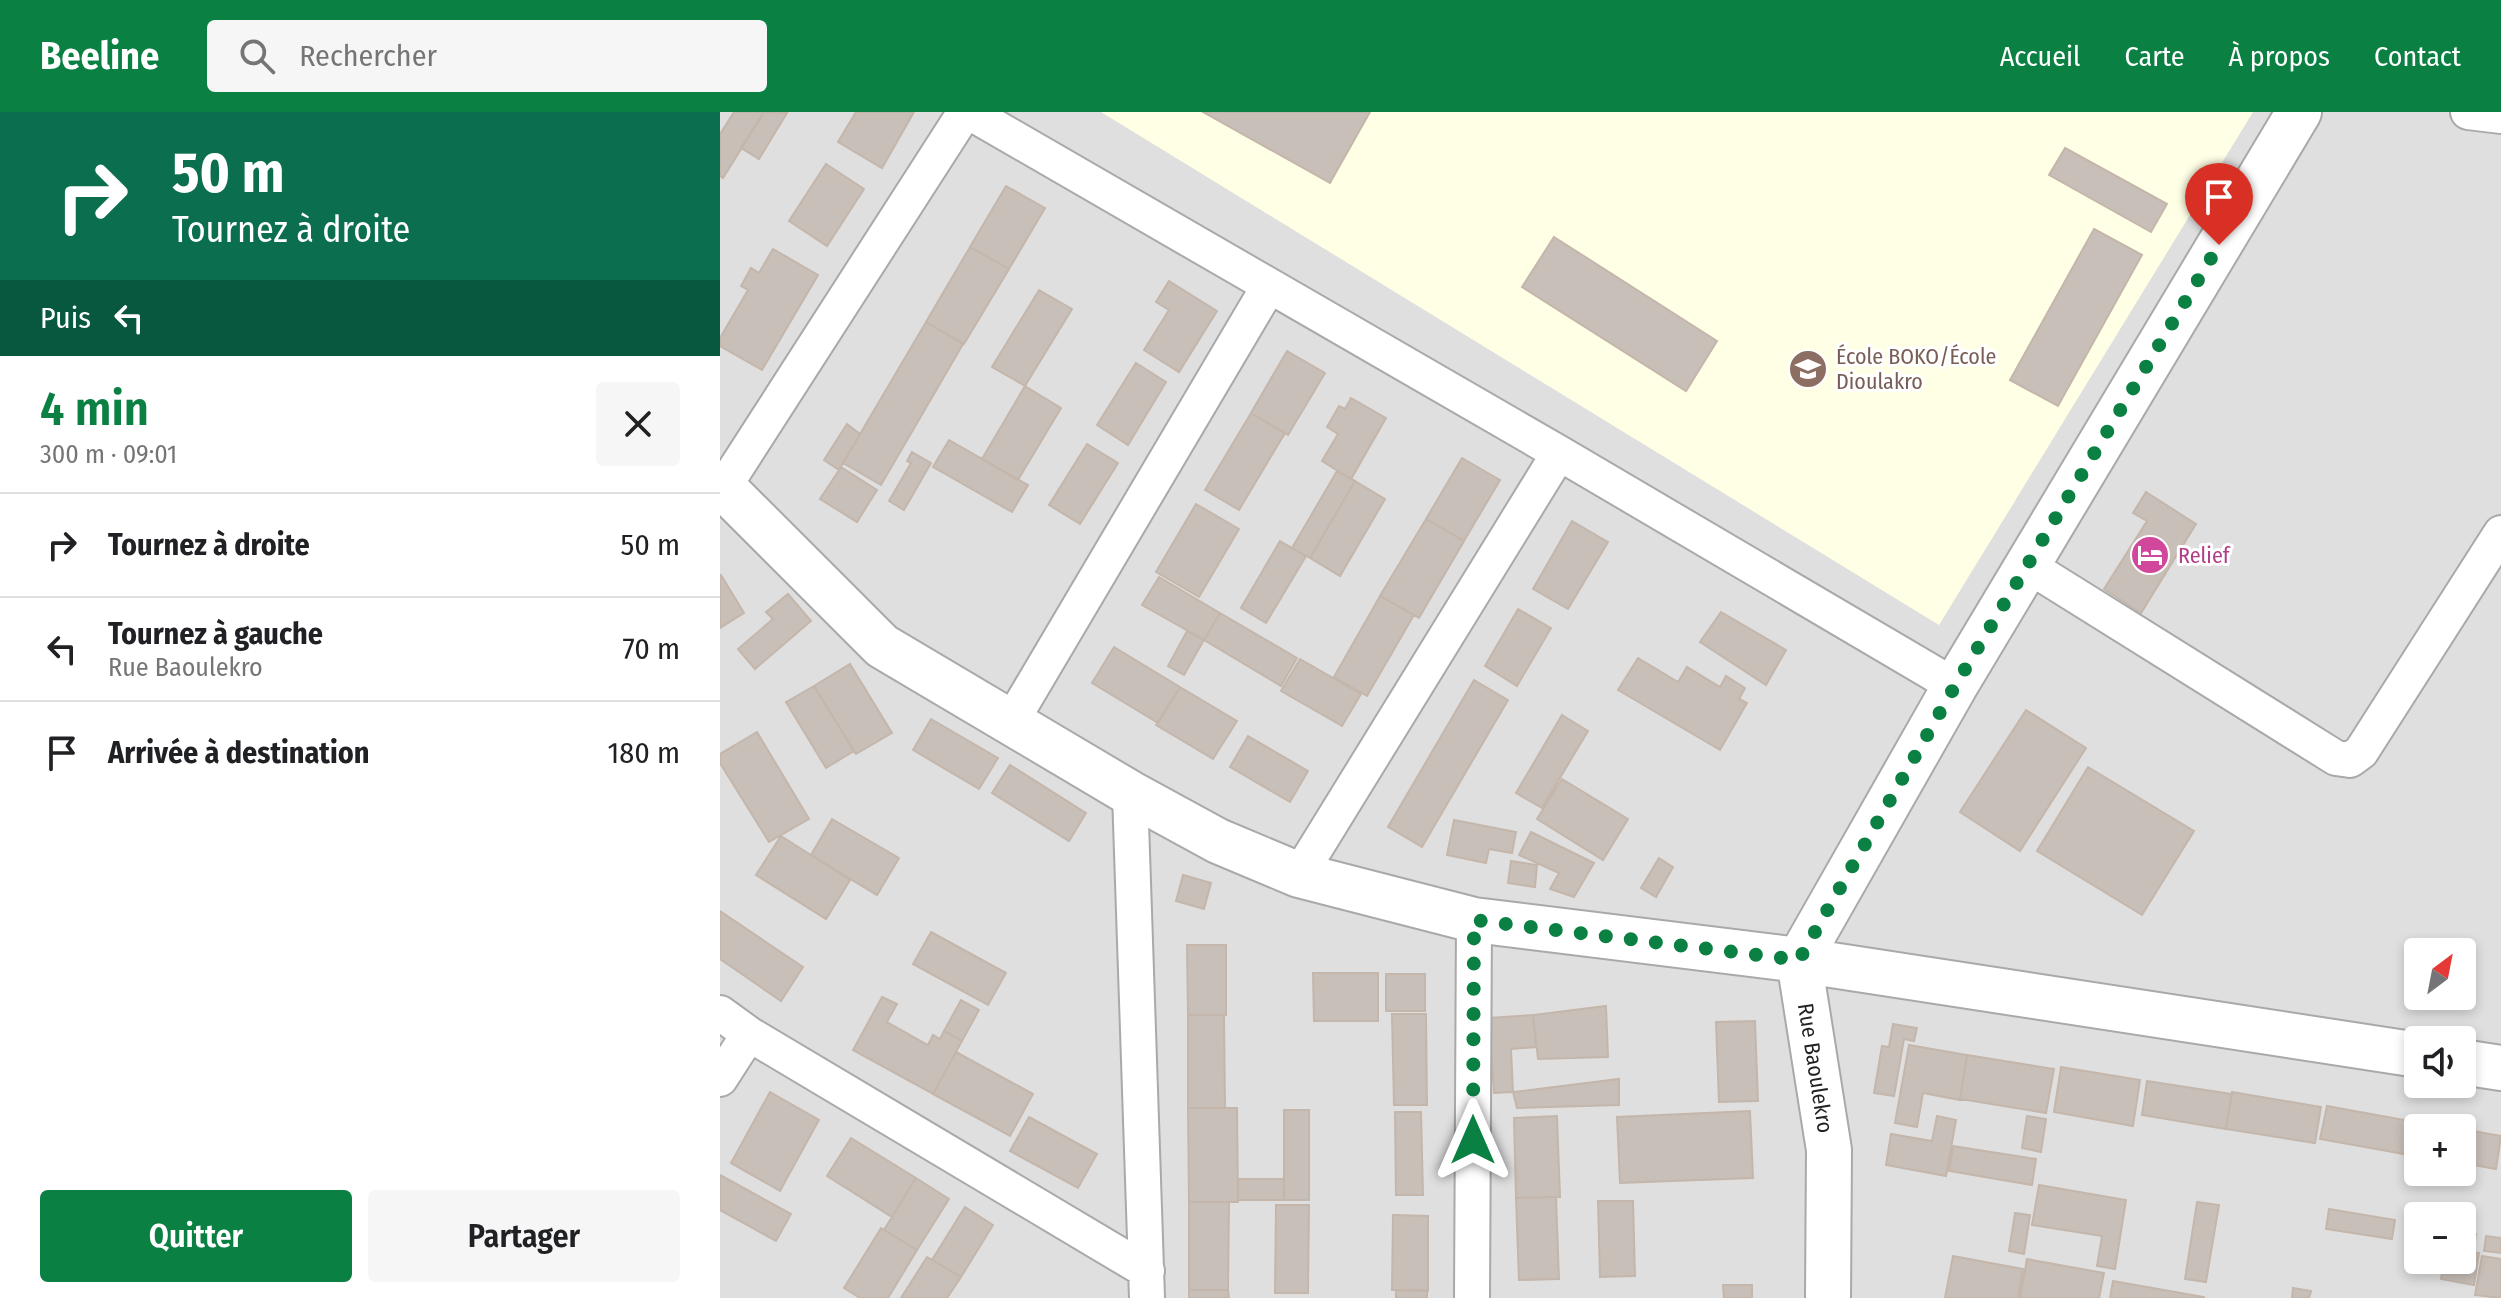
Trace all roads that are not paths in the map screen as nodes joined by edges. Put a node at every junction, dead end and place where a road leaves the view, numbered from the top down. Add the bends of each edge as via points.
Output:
1 (967, 112) edge
2 (2299, 112) edge
3 (2468, 112) edge
4 (2501, 116) edge
5 (1269, 286) junction
6 (1559, 453) junction
7 (721, 489) edge
8 (2501, 533) edge
9 (2027, 565) junction
10 (1955, 686) junction
11 (1011, 722) junction
12 (1130, 793) junction
13 (1299, 875) junction
14 (1474, 920) junction
15 (1799, 960) junction
16 (720, 1013) edge
17 (749, 1034) junction
18 (2404, 1053) edge
19 (2476, 1064) edge
20 (2501, 1068) edge
21 (720, 1079) edge
22 (1147, 1285) edge
23 (1472, 1298) edge
24 (1828, 1298) edge

1 - 5 street
1 - 7 street
2 - 9 street
3 - 4 street
5 - 6 street
5 - 11 street
6 - 10 street
6 - 13 street
7 - 11 street via 882,646
8 - 9 street via 2361,752 2350,760 2336,758
9 - 10 street
10 - 15 street
11 - 12 street
12 - 13 street via 1218,841
12 - 22 street
13 - 14 street
14 - 15 street
14 - 23 street
15 - 18 street
15 - 24 street, Rue Baoulekro via 1829,1150
16 - 17 street
17 - 21 street
17 - 22 street
19 - 20 street

